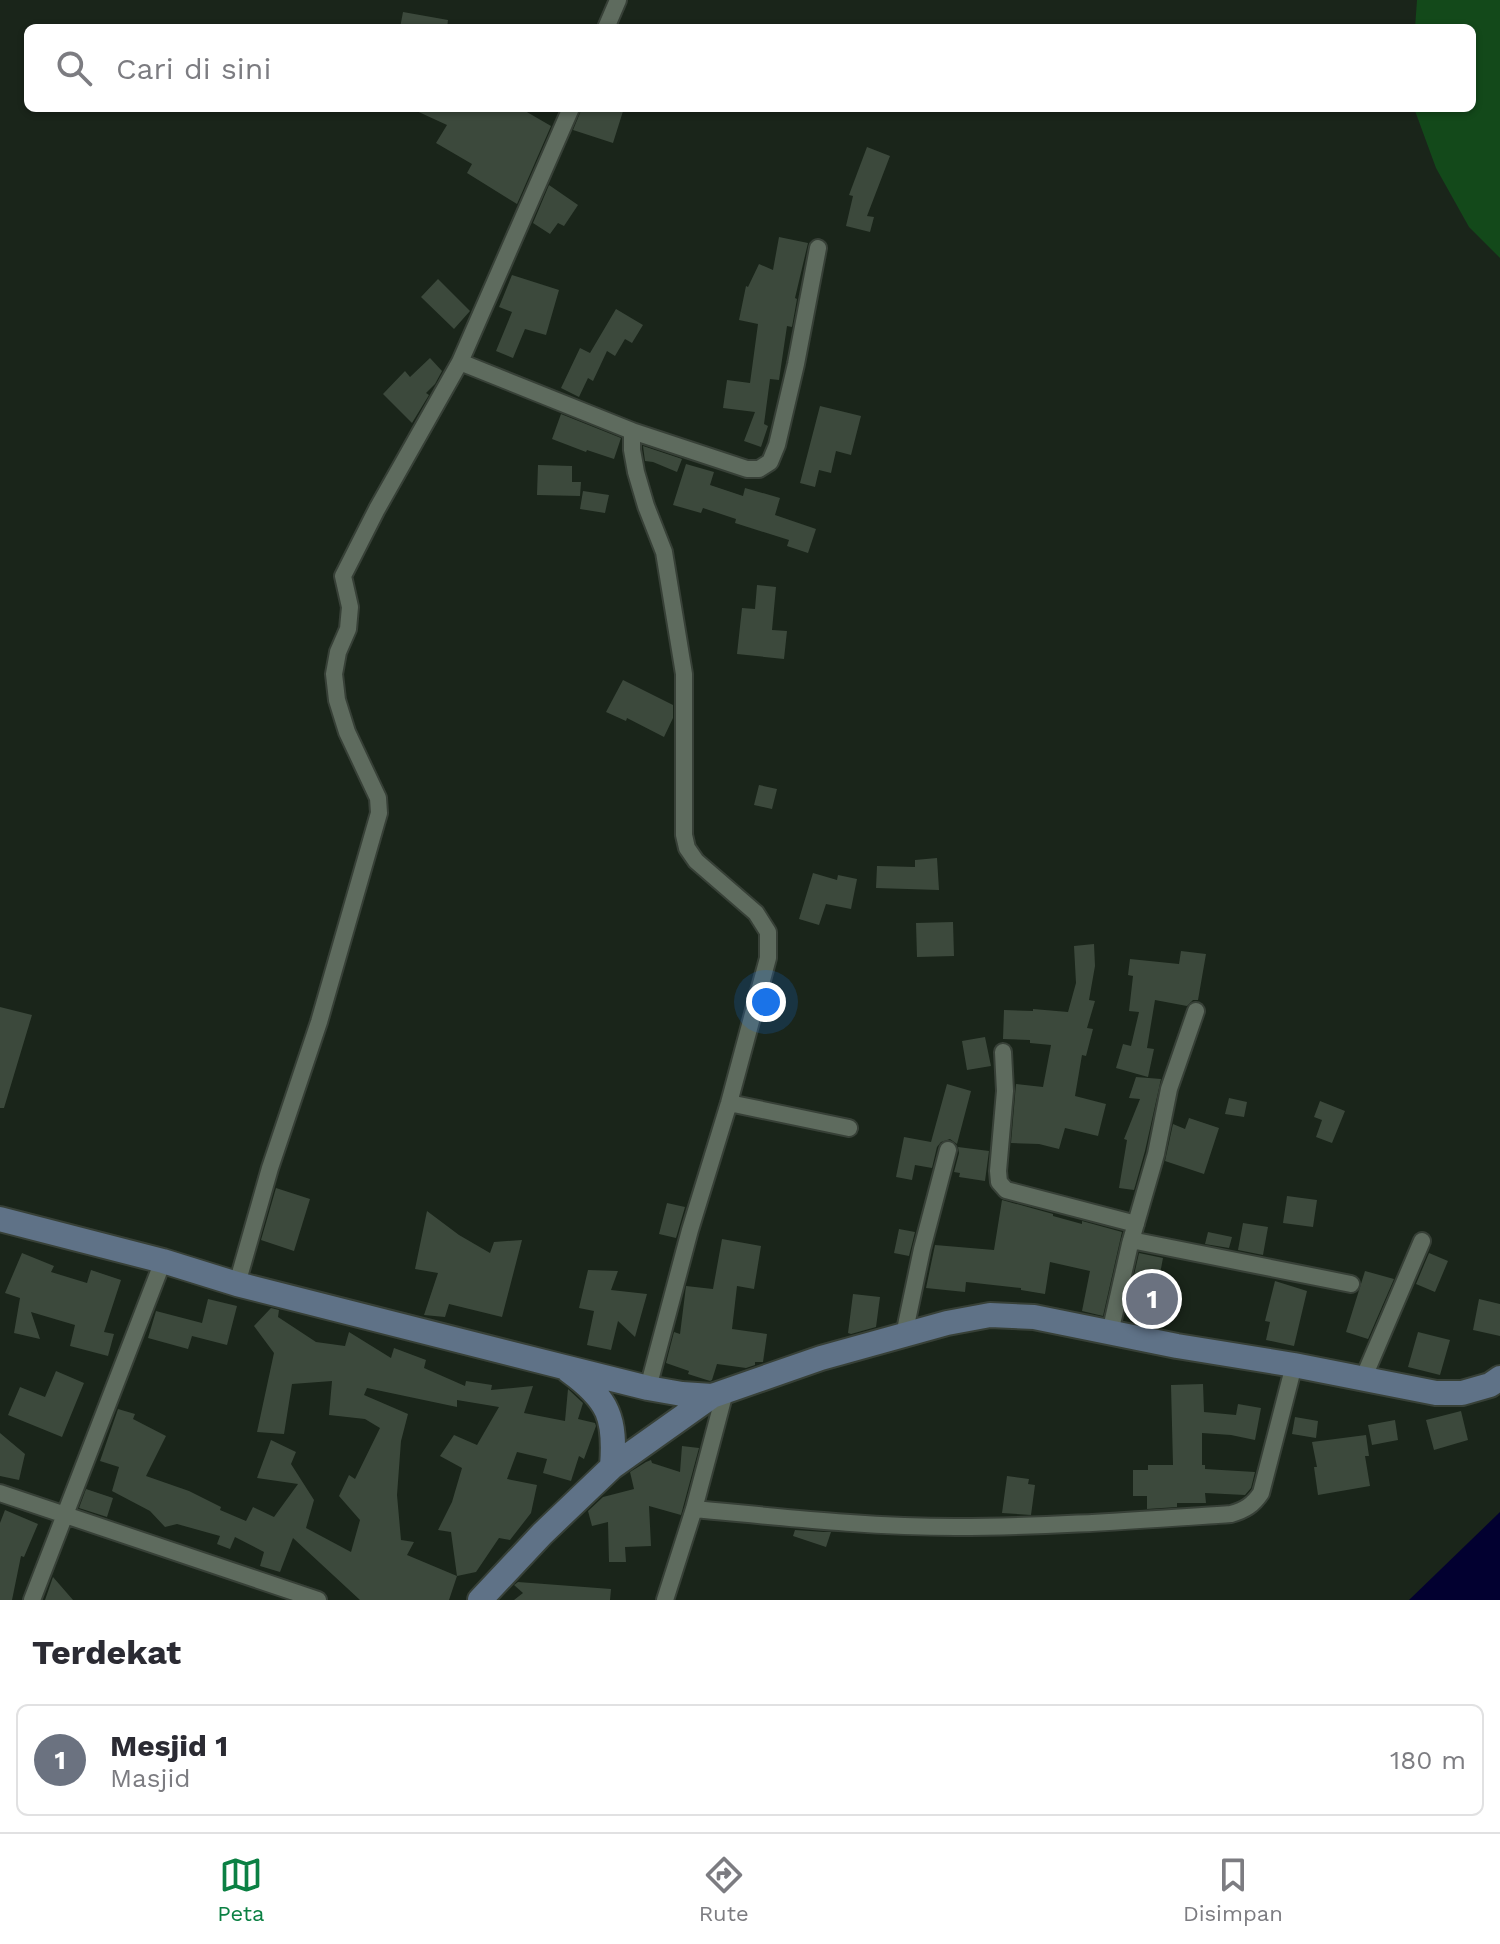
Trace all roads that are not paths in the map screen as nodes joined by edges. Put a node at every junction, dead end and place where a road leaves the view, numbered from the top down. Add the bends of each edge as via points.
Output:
1 (618, 0) edge
2 (608, 24) edge
3 (569, 112) edge
4 (818, 248) dead end
5 (460, 362) junction
6 (632, 431) junction
7 (1196, 1011) dead end
8 (1003, 1052) dead end
9 (729, 1103) junction
10 (849, 1128) dead end
11 (948, 1150) dead end
12 (0, 1219) edge
13 (1133, 1232) junction
14 (1422, 1241) dead end
15 (163, 1261) junction
16 (237, 1284) junction
17 (1351, 1284) dead end
18 (1110, 1333) junction
19 (904, 1335) junction
20 (1294, 1365) junction
21 (564, 1367) junction
22 (1500, 1378) edge
23 (1363, 1379) junction
24 (648, 1388) junction
25 (718, 1394) junction
26 (612, 1467) junction
27 (0, 1493) edge
28 (694, 1509) junction
29 (65, 1516) junction
30 (32, 1600) edge
31 (318, 1600) edge
32 (480, 1600) edge
33 (665, 1600) edge

1 - 2 street
3 - 5 street
4 - 6 street via 770,462 747,469
5 - 6 street
5 - 16 street via 343,576 350,607 334,674 337,700 378,798 379,813
6 - 9 street via 636,472 664,552 684,674 687,848 756,913 768,932 768,958
7 - 13 street via 1169,1089
8 - 13 street via 999,1182 1006,1190
9 - 10 street
9 - 24 street
11 - 19 street
12 - 15 main road
13 - 17 street
13 - 18 street
14 - 23 street
15 - 16 main road
15 - 29 street
16 - 21 main road
18 - 19 main road via 1034,1317 990,1315
18 - 20 main road
19 - 25 main road
20 - 23 main road
20 - 28 street via 1261,1493 1255,1503 1231,1514 956,1527
21 - 24 main road
21 - 26 main road via 590,1386 612,1420
22 - 23 main road via 1462,1393
24 - 25 main road
25 - 26 main road
25 - 28 street
26 - 32 main road
27 - 29 street
28 - 33 street
29 - 30 street
29 - 31 street

